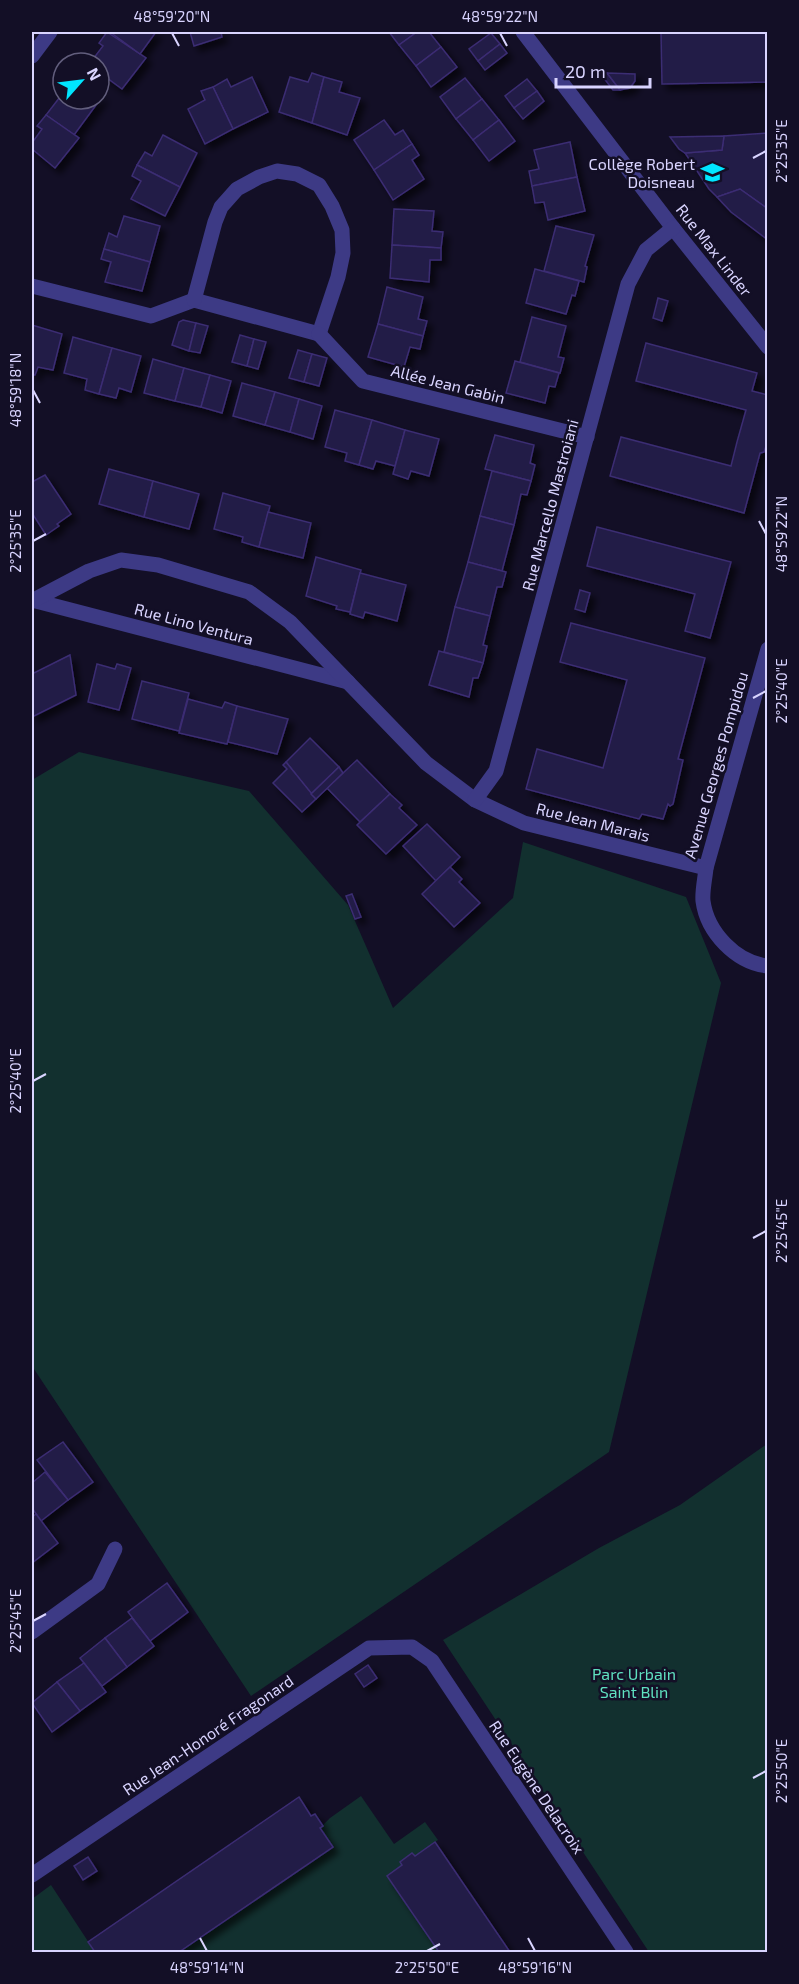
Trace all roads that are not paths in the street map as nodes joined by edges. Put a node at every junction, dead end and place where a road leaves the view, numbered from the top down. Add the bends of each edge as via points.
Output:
1 (50, 32) edge
2 (523, 32) edge
3 (32, 56) edge
4 (673, 228) junction
5 (32, 286) edge
6 (194, 300) junction
7 (319, 334) junction
8 (768, 347) edge
9 (587, 437) junction
10 (32, 600) edge
11 (768, 649) edge
12 (348, 682) junction
13 (475, 800) junction
14 (706, 868) junction
15 (768, 966) edge
16 (115, 1549) dead end
17 (32, 1632) edge
18 (412, 1647) joint
19 (32, 1875) edge
20 (626, 1953) edge

1 - 3 street
2 - 4 street, Rue Max Linder
4 - 8 street, Rue Max Linder
4 - 9 street, Rue Marcello Mastroiani via 646,250 628,284
5 - 6 street via 151,316
6 - 7 street
6 - 7 street via 221,207 237,189 259,177 277,171 297,174 319,185 342,230 338,277
7 - 9 street, Allée Jean Gabin via 363,381
9 - 13 street, Rue Marcello Mastroiani via 496,771
10 - 12 street, Rue Lino Ventura
10 - 12 street, Rue Lino Ventura via 89,571 122,560 158,565 249,592 290,622
11 - 14 street, Avenue Georges Pompidou
12 - 13 street, Rue Lino Ventura via 426,764
13 - 14 street, Rue Jean Marais via 524,823
14 - 15 street, Avenue Georges Pompidou via 703,901 712,927 736,955
16 - 17 street via 98,1584
18 - 19 street, Rue Jean-Honoré Fragonard via 369,1648
18 - 20 street, Rue Eugène Delacroix via 432,1661

